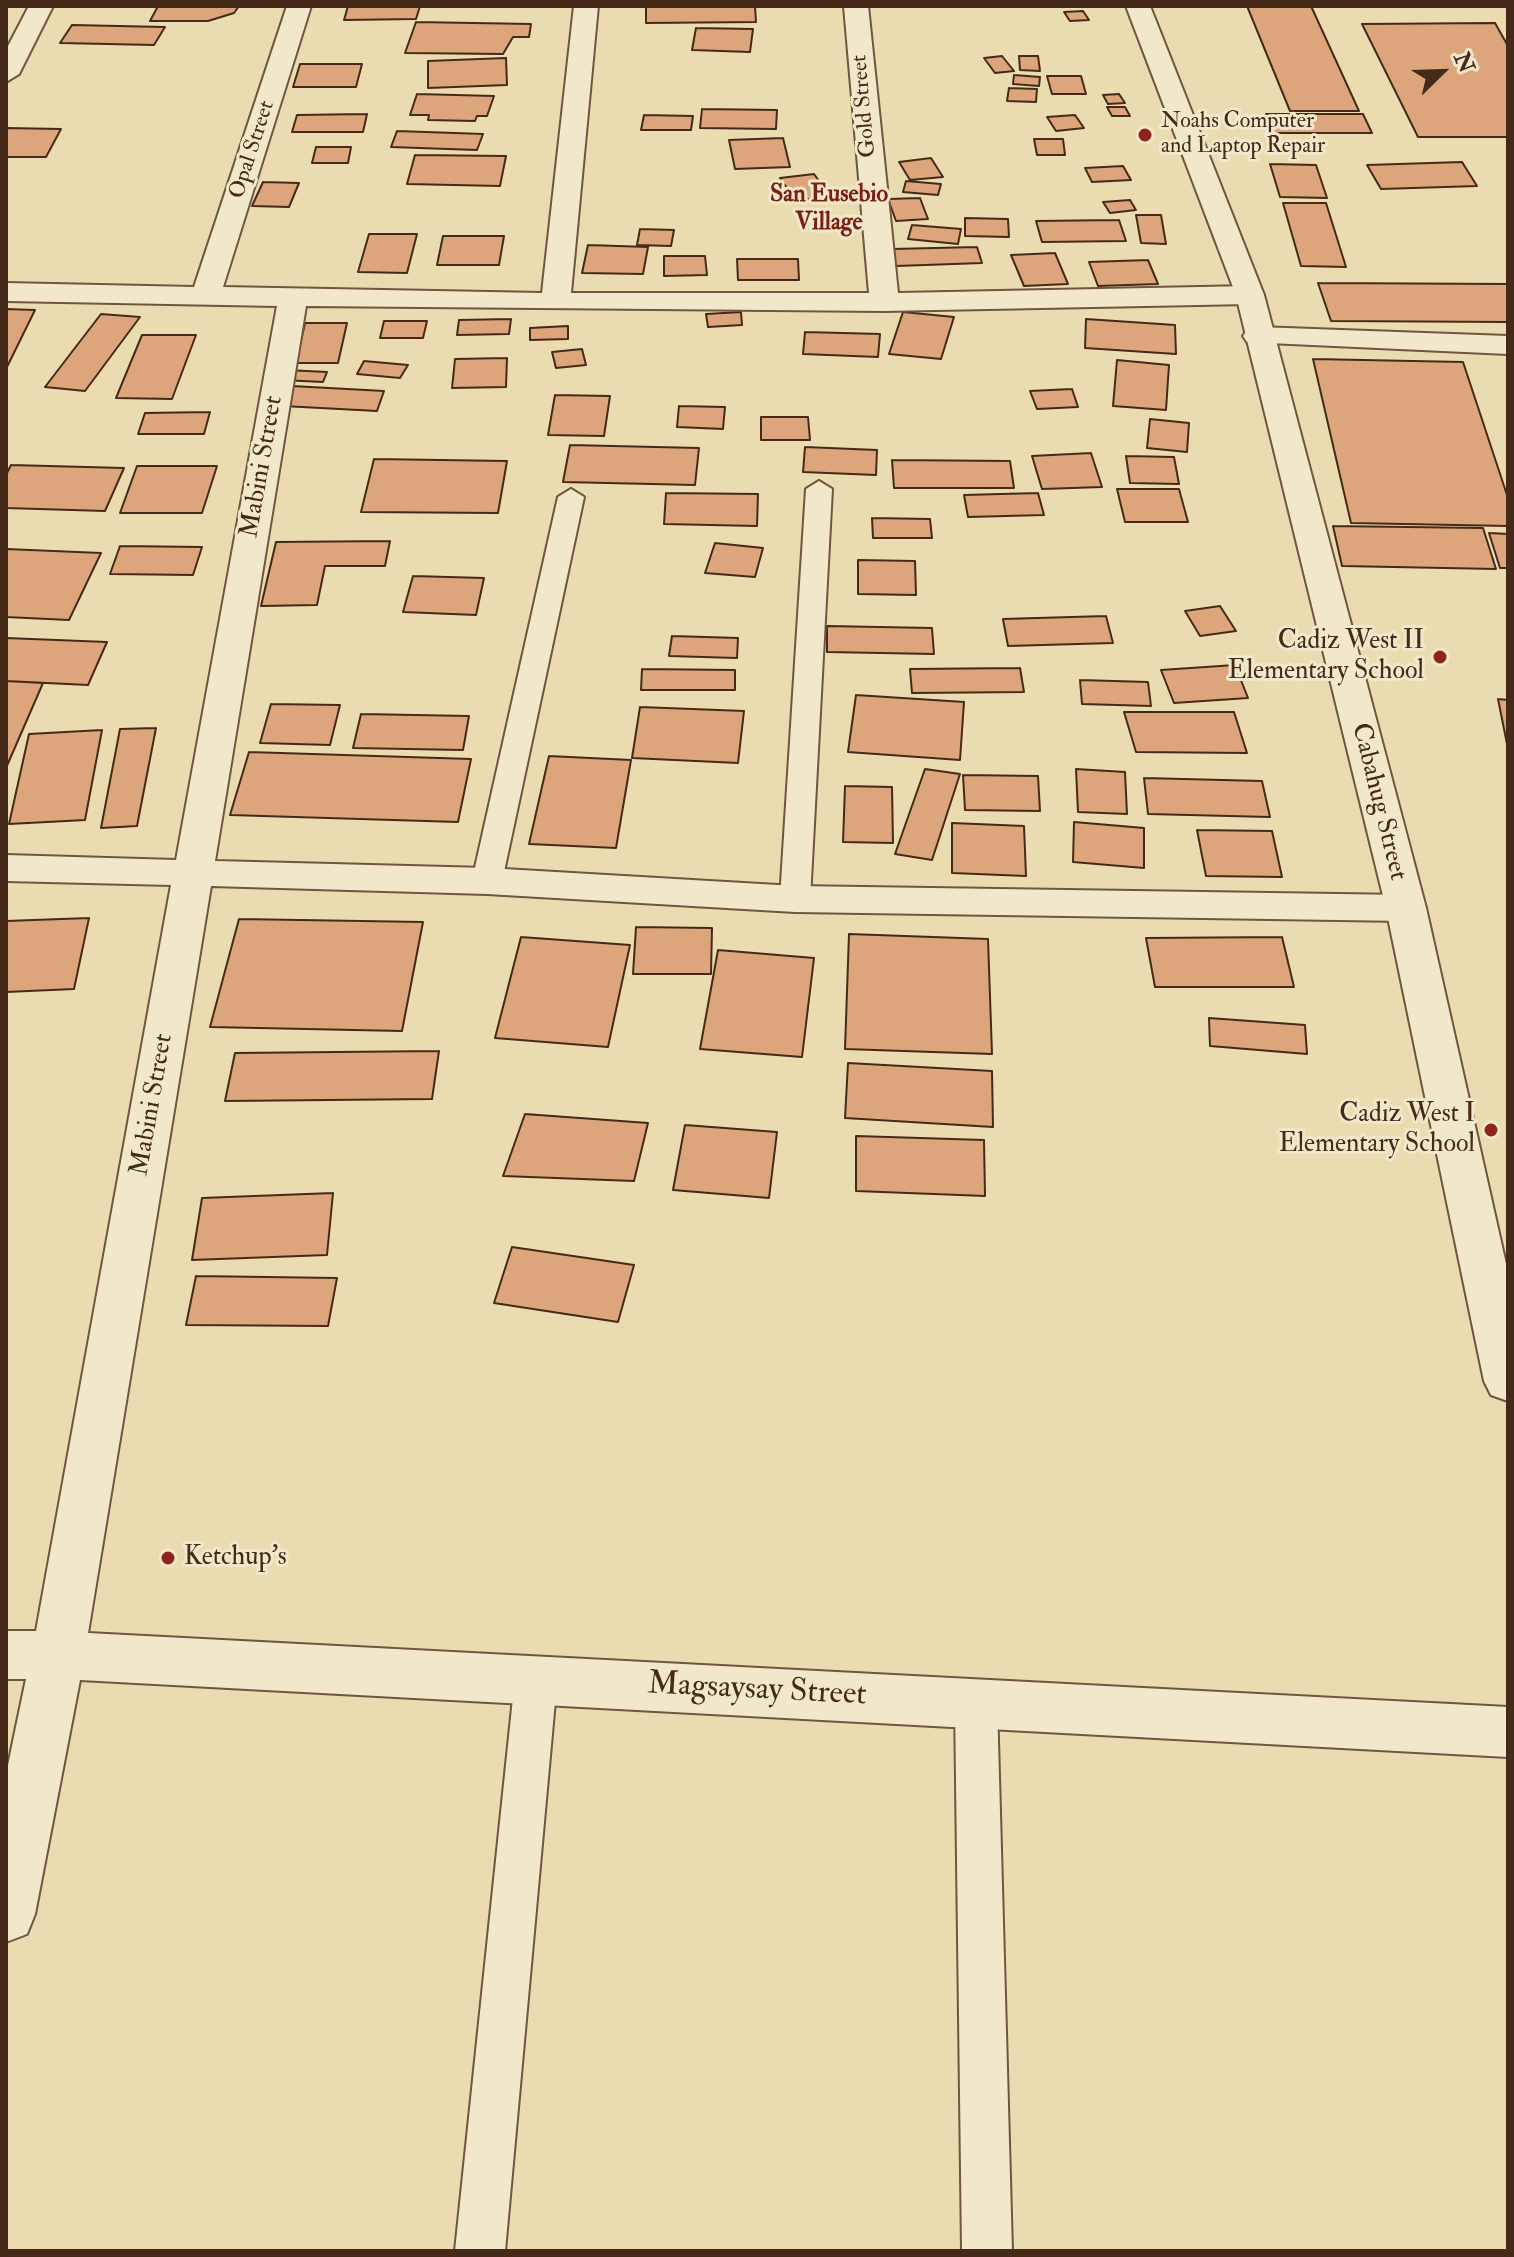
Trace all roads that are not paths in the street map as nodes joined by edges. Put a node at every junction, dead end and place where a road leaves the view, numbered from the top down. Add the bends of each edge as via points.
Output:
1 (41, 6) edge
2 (299, 6) edge
3 (586, 6) edge
4 (856, 6) edge
5 (1138, 6) edge
6 (6, 74) edge
7 (6, 292) edge
8 (206, 295) junction
9 (293, 295) junction
10 (1250, 295) junction
11 (556, 302) junction
12 (884, 302) junction
13 (1258, 336) junction
14 (1508, 345) edge
15 (819, 489) dead end
16 (571, 497) dead end
17 (6, 868) edge
18 (192, 875) junction
19 (487, 881) junction
20 (795, 899) junction
21 (1406, 908) junction
22 (1508, 1381) edge
23 (6, 1655) edge
24 (58, 1655) junction
25 (536, 1679) junction
26 (976, 1703) junction
27 (1508, 1732) edge
28 (6, 1914) edge
29 (480, 2251) edge
30 (987, 2251) edge

1 - 6 street
2 - 8 street, Opal Street
3 - 11 street
4 - 12 street, Gold Street
5 - 10 street, Cabahug Street
7 - 8 street
8 - 9 street
9 - 11 street
9 - 18 street, Mabini Street
10 - 12 street
10 - 13 street, Cabahug Street
11 - 12 street
13 - 14 street
13 - 21 street, Cabahug Street
15 - 20 lane
16 - 19 lane
17 - 18 street
18 - 19 street
18 - 24 street, Mabini Street
19 - 20 street
20 - 21 street
21 - 22 street, Cabahug Street
23 - 24 street, Magsaysay Street
24 - 25 street, Magsaysay Street
24 - 28 street, Mabini Street
25 - 26 street, Magsaysay Street
25 - 29 lane
26 - 27 street, Magsaysay Street
26 - 30 lane

